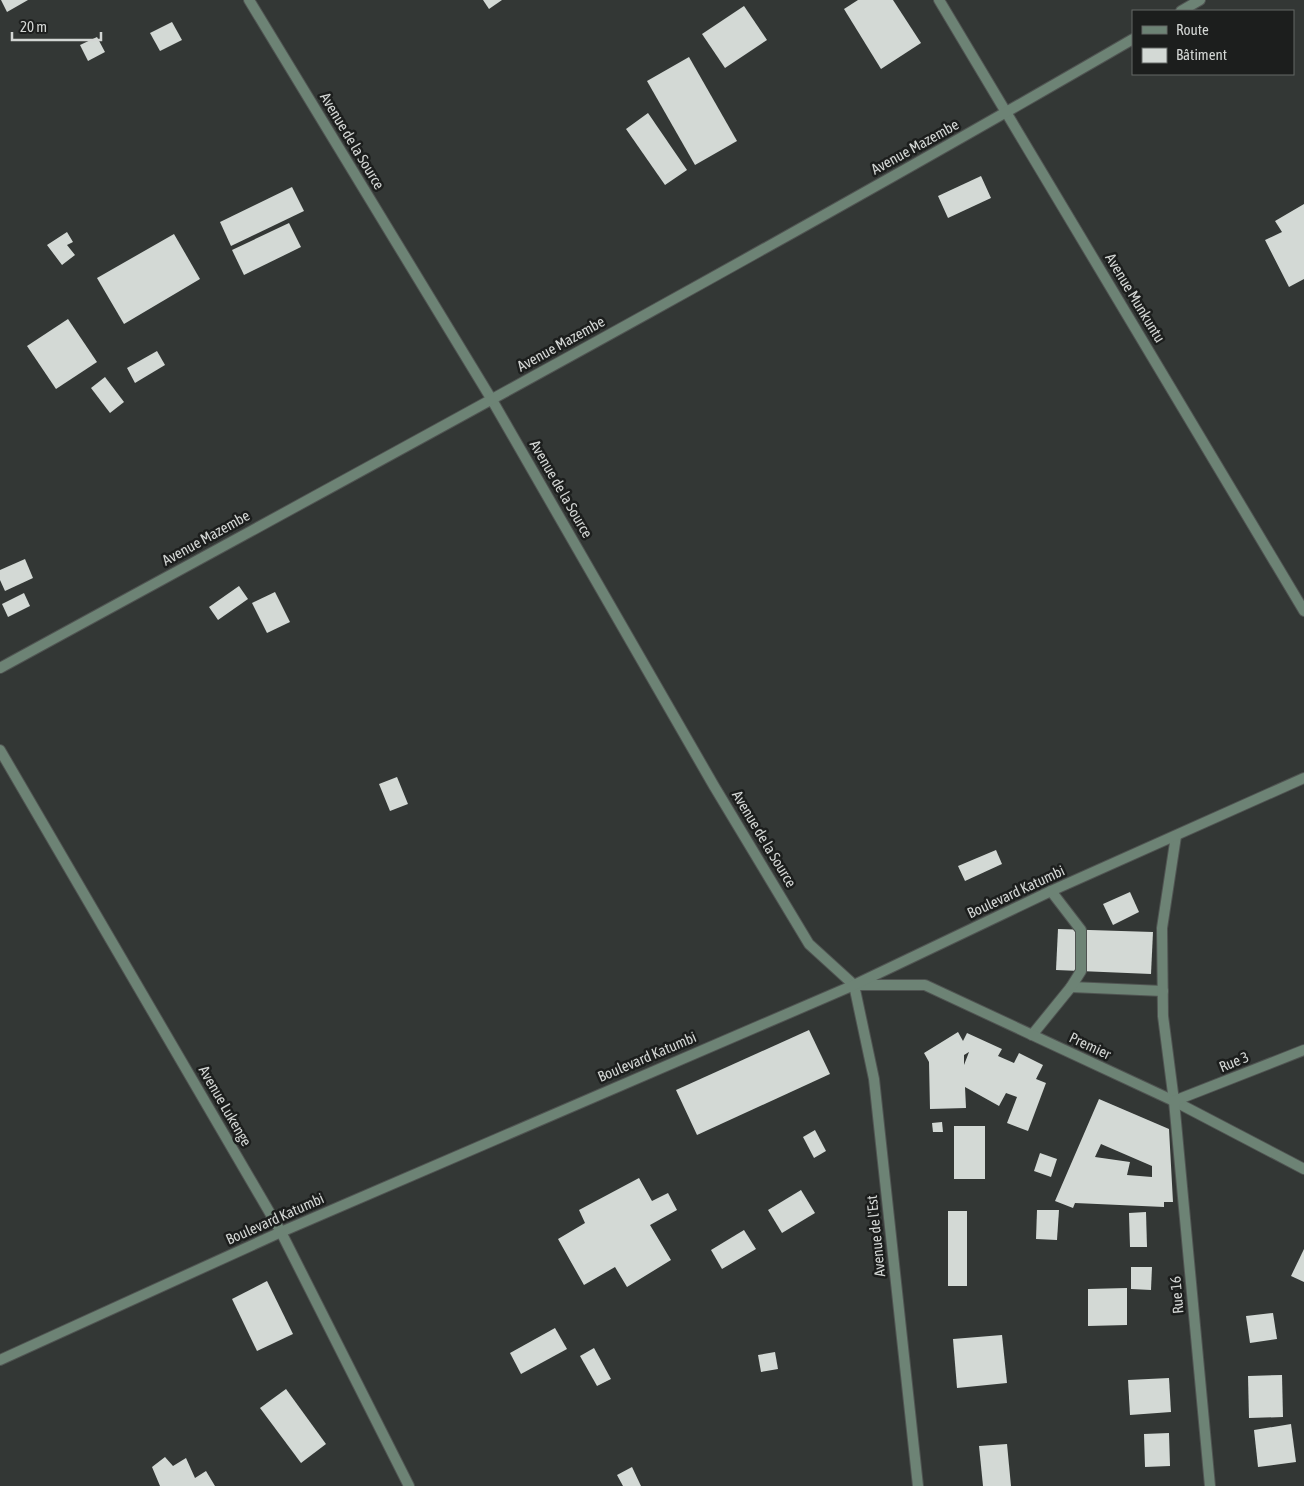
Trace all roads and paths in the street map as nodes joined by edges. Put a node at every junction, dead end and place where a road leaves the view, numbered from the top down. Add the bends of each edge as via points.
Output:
1 (249, 0) edge
2 (939, 0) edge
3 (1200, 0) edge
4 (1183, 10) edge
5 (1132, 40) edge
6 (1007, 112) junction
7 (492, 400) junction
8 (1304, 611) edge
9 (0, 668) edge
10 (0, 750) edge
11 (1304, 778) edge
12 (1176, 836) junction
13 (1051, 891) junction
14 (854, 984) junction
15 (1071, 987) junction
16 (1163, 991) junction
17 (1032, 1035) junction
18 (1304, 1050) edge
19 (1174, 1101) junction
20 (1304, 1169) edge
21 (281, 1232) junction
22 (0, 1360) edge
23 (409, 1486) edge
24 (918, 1486) edge
25 (1210, 1486) edge

1 - 7 street, Avenue de la Source
2 - 6 street, Avenue Munkuntu
3 - 4 street
5 - 6 street, Avenue Mazembe
6 - 7 street, Avenue Mazembe
6 - 8 street, Avenue Munkuntu
7 - 9 street, Avenue Mazembe
7 - 14 street, Avenue de la Source via 714,786 809,944
10 - 21 street, Avenue Lukenge
11 - 12 street, Boulevard Katumbi
12 - 13 street, Boulevard Katumbi
12 - 16 street, Rue 16 via 1162,928
13 - 14 street, Boulevard Katumbi
13 - 15 street via 1080,930 1080,971
14 - 17 street, Premier via 925,985
14 - 21 street, Boulevard Katumbi
14 - 24 street, Avenue de l'Est via 874,1079
15 - 16 street
15 - 17 street
16 - 19 street, Rue 16
17 - 19 street, Premier
18 - 19 street, Rue 3
19 - 20 street, Premier
19 - 25 street, Rue 16
21 - 22 street, Boulevard Katumbi
21 - 23 street, Avenue Lukenge

